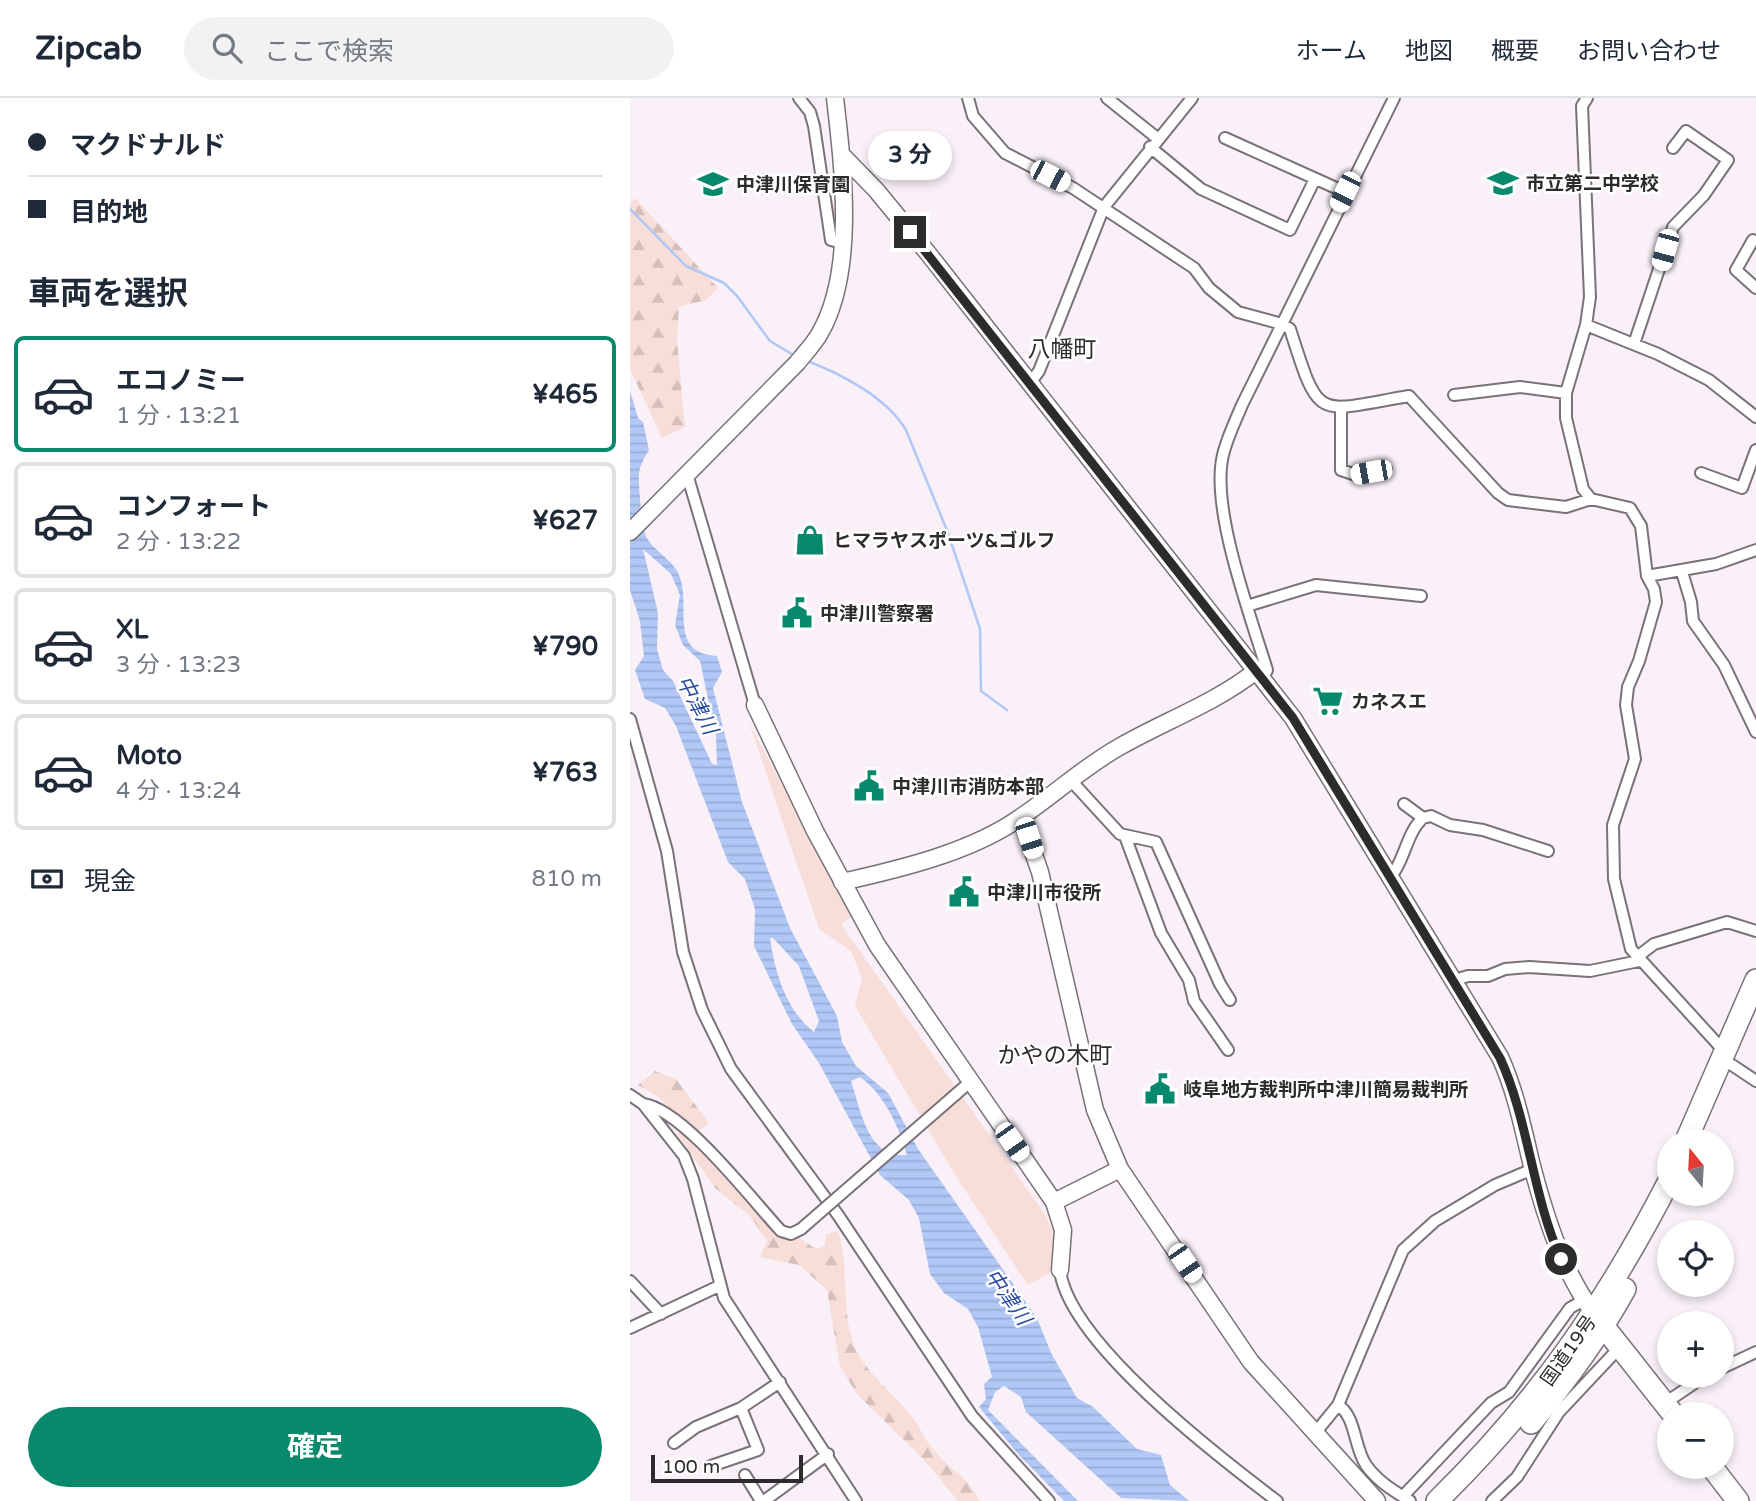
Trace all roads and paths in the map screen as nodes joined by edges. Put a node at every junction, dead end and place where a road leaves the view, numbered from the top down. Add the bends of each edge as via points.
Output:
1 (799, 98) edge
2 (835, 98) edge
3 (968, 98) edge
4 (1107, 98) edge
5 (1192, 98) edge
6 (1394, 98) edge
7 (1587, 98) edge
8 (1157, 138) junction
9 (1225, 138) dead end
10 (1150, 147) junction
11 (1673, 148) dead end
12 (841, 154) junction
13 (1315, 179) junction
14 (876, 190) junction
15 (1345, 192) junction
16 (843, 205) junction
17 (1104, 206) junction
18 (1754, 240) dead end
19 (842, 243) junction
20 (1756, 288) edge
21 (1282, 324) junction
22 (1586, 326) junction
23 (1634, 344) junction
24 (1030, 383) junction
25 (1566, 393) junction
26 (1454, 395) dead end
27 (1341, 408) junction
28 (1756, 417) edge
29 (1756, 450) edge
30 (1386, 469) dead end
31 (1701, 473) dead end
32 (683, 479) junction
33 (1591, 499) junction
34 (630, 532) edge
35 (1756, 550) edge
36 (1682, 572) junction
37 (1647, 576) junction
38 (1421, 596) dead end
39 (1247, 606) junction
40 (1260, 675) junction
41 (755, 705) joint
42 (630, 719) edge
43 (1756, 732) edge
44 (1076, 786) dead end
45 (1405, 804) dead end
46 (1021, 818) junction
47 (1423, 818) junction
48 (1125, 836) junction
49 (1548, 850) dead end
50 (1390, 878) junction
51 (842, 882) junction
52 (1756, 931) edge
53 (1638, 959) junction
54 (1756, 980) edge
55 (1451, 981) junction
56 (1230, 1000) dead end
57 (1756, 1013) edge
58 (1228, 1050) dead end
59 (1728, 1058) junction
60 (1756, 1081) edge
61 (970, 1082) junction
62 (630, 1095) edge
63 (643, 1104) junction
64 (1692, 1129) edge
65 (1701, 1129) edge
66 (1533, 1168) junction
67 (1120, 1169) junction
68 (1055, 1202) junction
69 (1657, 1202) edge
70 (1665, 1206) edge
71 (1060, 1270) joint
72 (630, 1281) edge
73 (719, 1286) junction
74 (1594, 1313) junction
75 (661, 1314) junction
76 (630, 1328) edge
77 (1620, 1348) junction
78 (1756, 1352) edge
79 (1734, 1362) edge
80 (780, 1382) junction
81 (1692, 1388) edge
82 (1664, 1402) edge
83 (1676, 1402) edge
84 (1338, 1405) junction
85 (741, 1409) junction
86 (1315, 1432) junction
87 (674, 1443) dead end
88 (828, 1454) junction
89 (711, 1466) dead end
90 (745, 1475) dead end
91 (1720, 1479) edge
92 (1729, 1495) edge
93 (1408, 1497) edge
94 (762, 1501) edge
95 (856, 1501) edge
96 (1049, 1501) edge
97 (1278, 1501) edge
98 (1377, 1501) edge
99 (1437, 1501) edge
100 (1456, 1501) edge
101 (1492, 1501) edge

1 - 19 street via 814,126 831,240
2 - 12 street
3 - 17 street via 973,116 1005,153
4 - 8 street
5 - 8 street
6 - 15 street
7 - 22 street via 1582,106 1590,272
8 - 10 street
9 - 13 street
10 - 13 street via 1201,190 1290,230
10 - 17 street
11 - 23 street via 1686,131 1728,160 1673,228
12 - 14 street
12 - 16 street
13 - 15 street
14 - 16 street via 856,190
14 - 24 street
15 - 21 street
16 - 19 street
17 - 21 street via 1194,268 1209,288 1238,312
17 - 24 street via 1039,371
18 - 20 street via 1736,270
19 - 32 street via 837,289 820,333 797,363
21 - 27 street via 1290,330 1316,400
21 - 39 street via 1222,457 1225,517
22 - 23 street
22 - 25 street
23 - 28 street via 1709,380
24 - 40 street
25 - 26 street via 1520,387
25 - 33 street via 1566,418 1583,489
27 - 30 street via 1341,470 1356,475
27 - 33 street via 1409,396 1508,500 1566,507
29 - 31 street via 1742,488
32 - 34 street
32 - 41 street
33 - 37 street via 1630,508 1641,526
35 - 36 street via 1735,560
36 - 37 street
36 - 43 street via 1693,621 1724,665
37 - 53 street via 1654,589 1654,614 1626,705 1635,759 1611,844 1625,933
38 - 39 street via 1317,585
39 - 40 street via 1267,670
40 - 46 street via 1120,746
40 - 50 street via 1293,718
41 - 51 street
42 - 96 street via 667,851 683,952 702,1010 731,1069 838,1214 972,1416
44 - 48 street
45 - 47 street
46 - 51 street via 944,853
46 - 67 street via 1040,872 1095,1110
47 - 49 street via 1431,816
47 - 50 street
48 - 56 street via 1153,840 1161,850
48 - 58 street via 1161,933 1189,980 1194,1001
50 - 55 street
51 - 61 street via 877,945
52 - 53 street via 1727,922 1654,944
53 - 55 street via 1590,971 1505,969
53 - 59 street
54 - 59 highway
55 - 66 street via 1493,1043 1508,1075
57 - 59 highway
59 - 60 street
59 - 64 highway
59 - 65 highway
61 - 63 street, bridge via 791,1234 781,1231 699,1140 656,1106
61 - 68 street
62 - 63 street
63 - 73 street via 684,1156
66 - 74 street via 1555,1245
66 - 84 street via 1435,1221 1403,1251
67 - 68 street
67 - 86 street via 1251,1362
68 - 71 street via 1063,1230
69 - 74 highway, 国道19号
70 - 74 highway, 国道19号
71 - 97 street via 1066,1297 1130,1378 1183,1427
72 - 75 street
73 - 75 street
73 - 80 street
74 - 77 highway
74 - 93 street via 1570,1308 1509,1392 1492,1403
74 - 99 highway, 国道19号 via 1510,1426
74 - 100 highway, 国道19号 via 1568,1379
75 - 76 street
77 - 82 highway
77 - 101 street via 1559,1412 1517,1477
78 - 79 street
80 - 85 street
80 - 88 street
81 - 83 street
84 - 86 street
84 - 93 street via 1347,1413 1364,1463
85 - 87 street via 696,1427
85 - 89 street via 758,1450
86 - 98 street
88 - 94 street
88 - 95 street
90 - 94 street
91 - 92 highway

